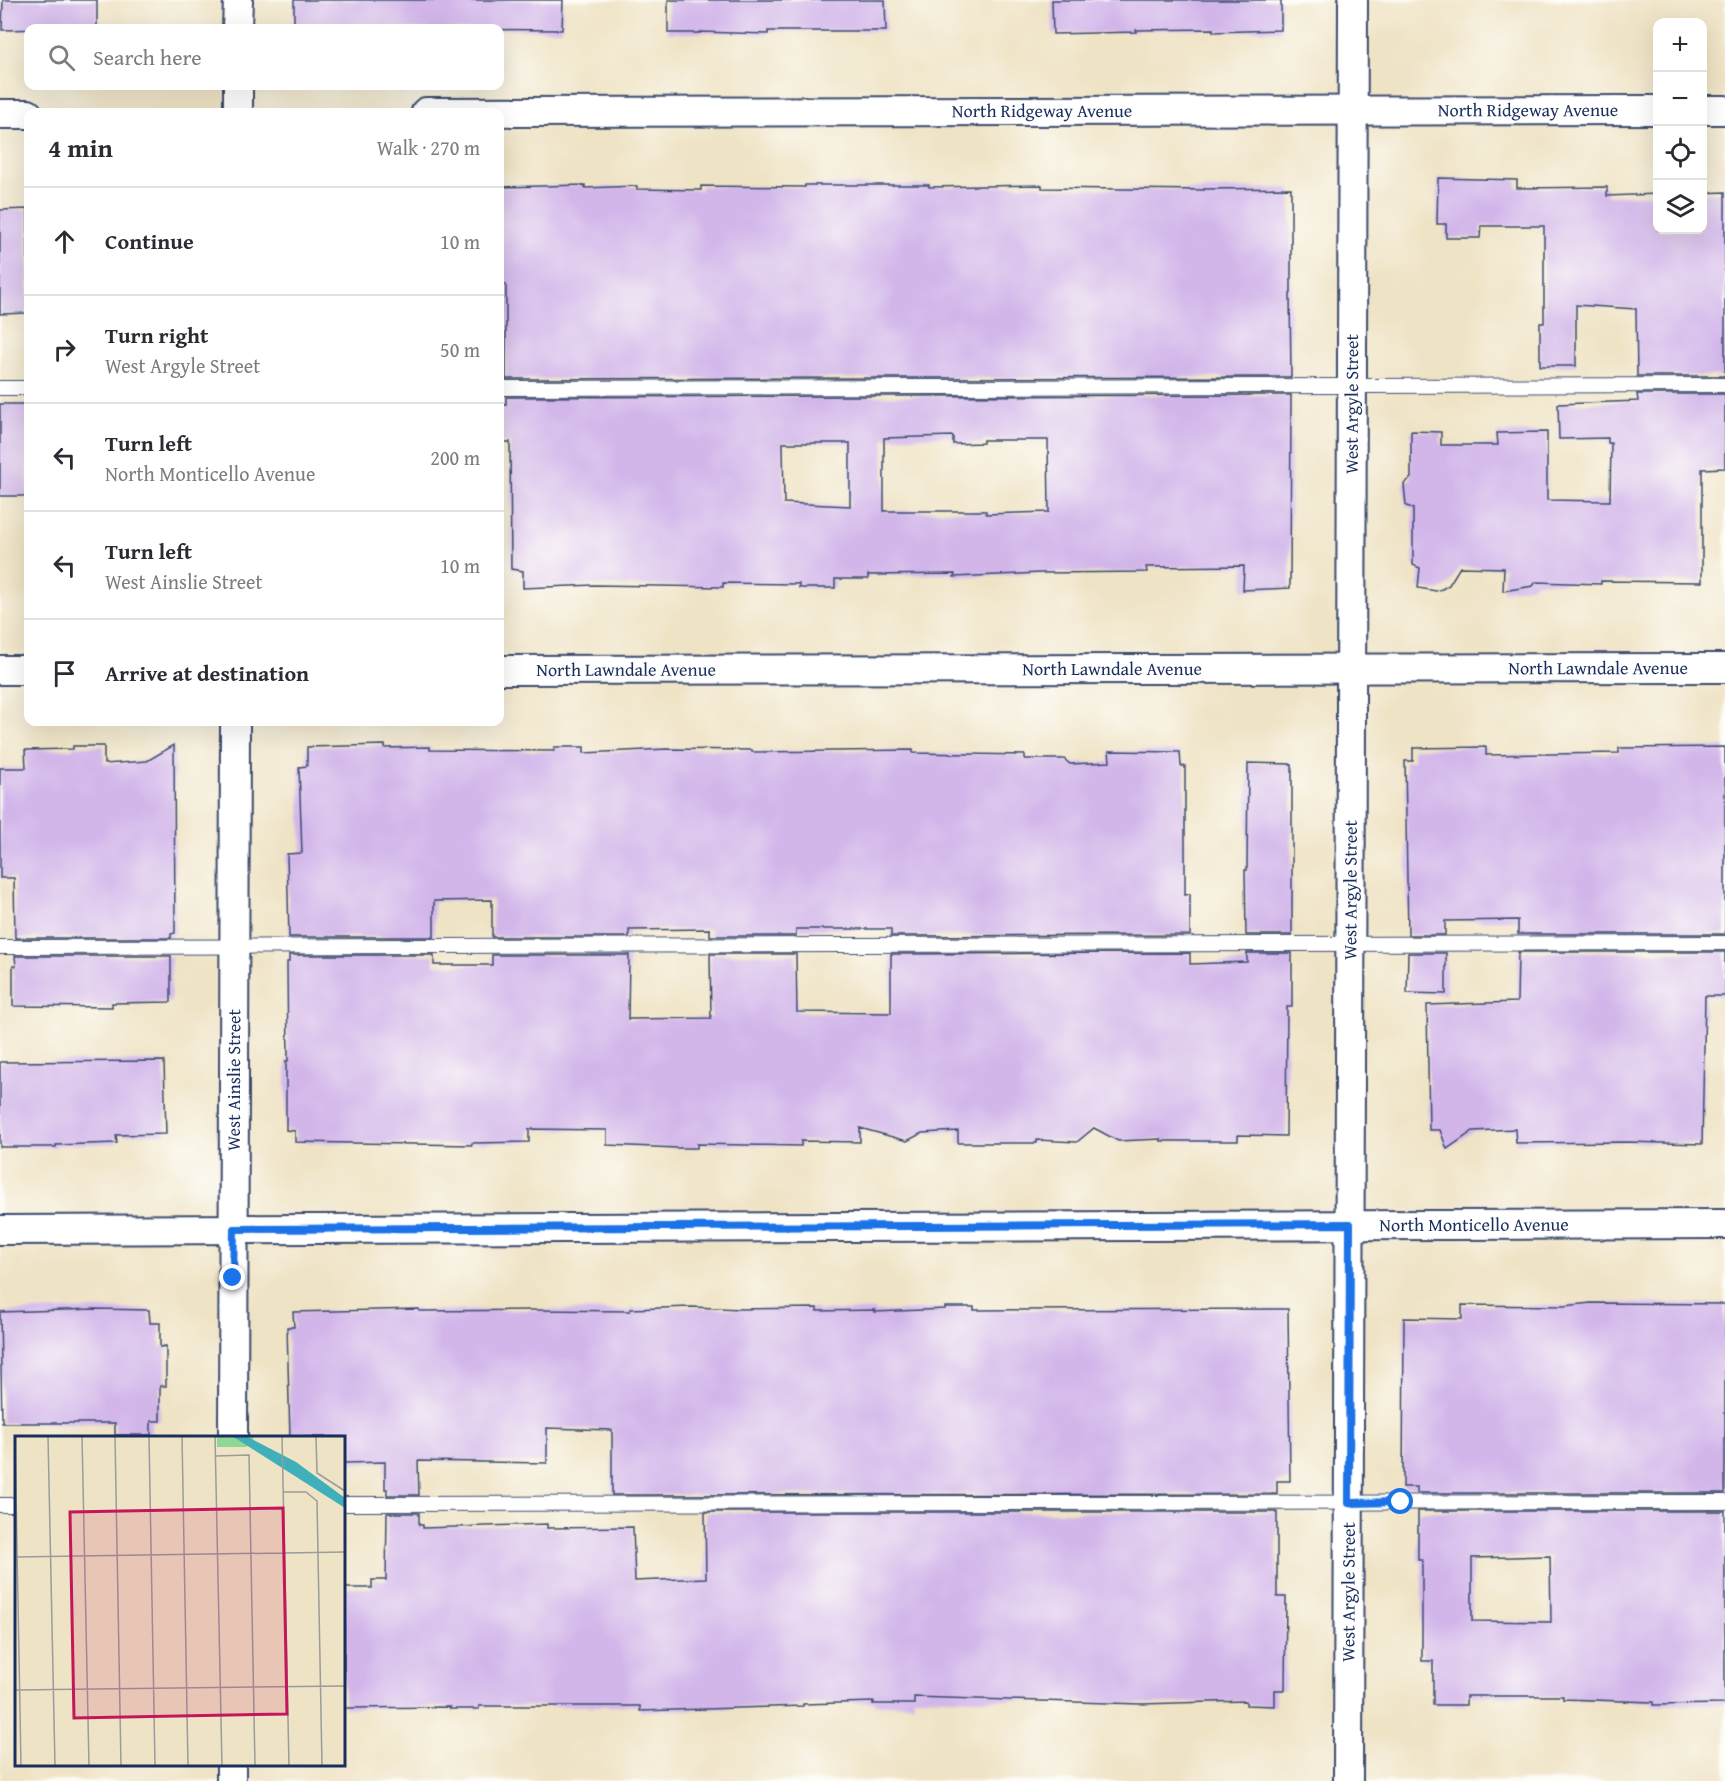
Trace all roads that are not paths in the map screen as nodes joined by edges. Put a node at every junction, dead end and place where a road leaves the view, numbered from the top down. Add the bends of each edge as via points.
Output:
1 (238, 0) edge
2 (1353, 0) edge
3 (237, 24) edge
4 (237, 90) edge
5 (238, 108) edge
6 (1352, 109) junction
7 (1653, 110) edge
8 (1707, 110) edge
9 (1725, 110) edge
10 (504, 112) edge
11 (0, 114) edge
12 (24, 114) edge
13 (1352, 386) junction
14 (1725, 386) edge
15 (0, 388) edge
16 (24, 388) edge
17 (504, 388) edge
18 (1725, 668) edge
19 (1351, 669) junction
20 (0, 670) edge
21 (24, 670) edge
22 (504, 670) edge
23 (235, 726) edge
24 (1725, 943) edge
25 (1350, 944) junction
26 (234, 946) junction
27 (0, 947) edge
28 (1350, 1224) junction
29 (1725, 1224) edge
30 (234, 1229) junction
31 (0, 1230) edge
32 (233, 1436) edge
33 (1725, 1502) edge
34 (1349, 1503) junction
35 (345, 1504) edge
36 (1348, 1781) edge

1 - 3 street
2 - 6 street, West Argyle Street
4 - 5 street
6 - 7 street, North Ridgeway Avenue
6 - 10 street, North Ridgeway Avenue
6 - 13 street, West Argyle Street
8 - 9 street
11 - 12 street
13 - 14 lane
13 - 17 lane
13 - 19 street, West Argyle Street
15 - 16 lane
18 - 19 street, North Lawndale Avenue
19 - 22 street, North Lawndale Avenue
19 - 25 street, West Argyle Street
20 - 21 street
23 - 26 street, West Ainslie Street
24 - 25 lane
25 - 26 lane
25 - 28 street, West Argyle Street
26 - 27 lane
26 - 30 street, West Ainslie Street
28 - 29 street, North Monticello Avenue
28 - 30 street, North Monticello Avenue
28 - 34 street, West Argyle Street
30 - 31 street, North Monticello Avenue
30 - 32 street, West Ainslie Street
33 - 34 lane
34 - 35 lane
34 - 36 street, West Argyle Street

